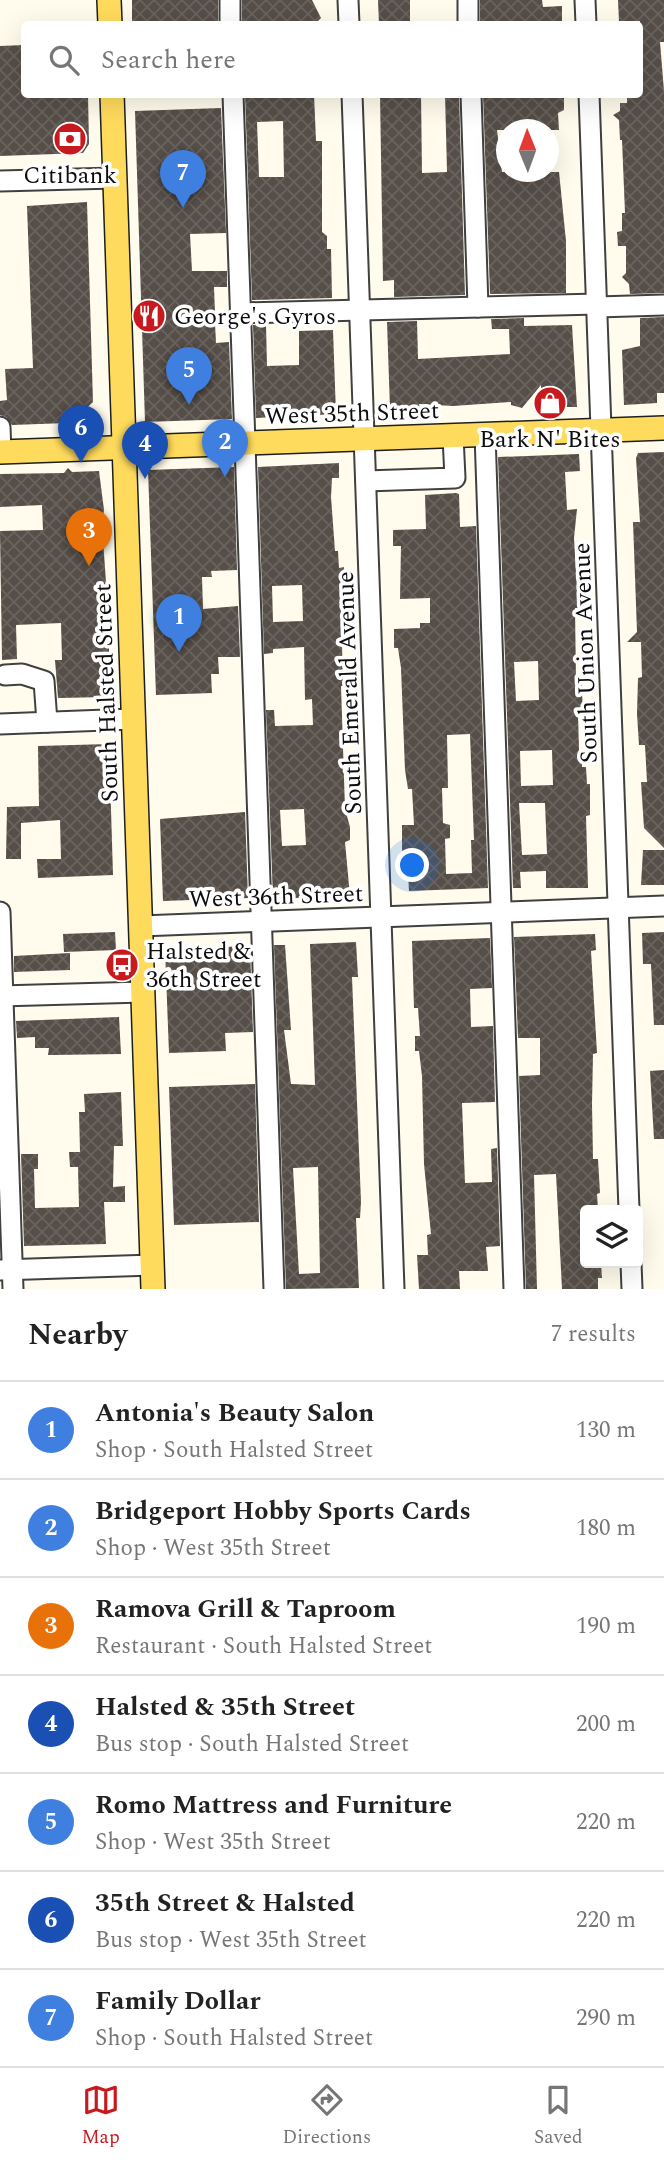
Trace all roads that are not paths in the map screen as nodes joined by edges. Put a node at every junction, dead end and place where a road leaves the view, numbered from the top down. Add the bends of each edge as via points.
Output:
1 (109, 0) edge
2 (230, 0) edge
3 (348, 0) edge
4 (468, 0) edge
5 (585, 0) edge
6 (110, 21) edge
7 (230, 21) edge
8 (349, 21) edge
9 (468, 21) edge
10 (586, 21) edge
11 (112, 98) edge
12 (233, 98) edge
13 (352, 98) edge
14 (471, 98) edge
15 (589, 98) edge
16 (115, 178) junction
17 (0, 181) edge
18 (664, 305) edge
19 (597, 306) junction
20 (478, 307) junction
21 (359, 310) junction
22 (240, 313) junction
23 (0, 427) edge
24 (664, 428) edge
25 (602, 431) junction
26 (485, 435) junction
27 (453, 436) junction
28 (364, 438) junction
29 (245, 443) junction
30 (124, 447) junction
31 (1, 452) edge
32 (366, 481) junction
33 (5, 675) dead end
34 (134, 719) junction
35 (47, 722) junction
36 (0, 724) edge
37 (664, 906) edge
38 (619, 908) junction
39 (0, 912) edge
40 (500, 913) junction
41 (381, 917) junction
42 (262, 921) junction
43 (141, 926) junction
44 (143, 992) junction
45 (1, 996) edge
46 (4, 1133) edge
47 (629, 1205) edge
48 (153, 1265) junction
49 (631, 1268) edge
50 (8, 1276) edge
51 (153, 1289) edge
52 (274, 1289) edge
53 (394, 1289) edge
54 (514, 1289) edge
55 (632, 1289) edge

1 - 6 main road
2 - 7 street
3 - 8 street
4 - 9 street
5 - 10 street
11 - 16 main road, South Halsted Street
12 - 22 street
13 - 21 street, South Emerald Avenue
14 - 20 street
15 - 19 street, South Union Avenue
16 - 17 street
16 - 30 main road, South Halsted Street
18 - 19 street
19 - 20 street
19 - 25 street, South Union Avenue
20 - 21 street
21 - 22 street
21 - 28 street, South Emerald Avenue
22 - 29 street
23 - 31 street
24 - 25 main road, West 35th Street
25 - 26 main road, West 35th Street
25 - 38 street, South Union Avenue
26 - 27 main road, West 35th Street
26 - 40 street
27 - 28 main road, West 35th Street
27 - 32 street via 455,478
28 - 29 main road, West 35th Street
28 - 32 street, South Emerald Avenue
29 - 30 main road, West 35th Street
29 - 42 street
30 - 31 main road, West 35th Street
30 - 34 main road, South Halsted Street
32 - 41 street, South Emerald Avenue
33 - 35 street via 22,674 44,681
34 - 35 street
34 - 43 main road, South Halsted Street
35 - 36 street
37 - 38 street, West 36th Street
38 - 40 street, West 36th Street
38 - 47 street, South Union Avenue
39 - 45 street
40 - 41 street, West 36th Street
40 - 54 street
41 - 42 street, West 36th Street
41 - 53 street, South Emerald Avenue
42 - 43 street, West 36th Street
42 - 52 street
43 - 44 main road, South Halsted Street
44 - 45 street
44 - 48 main road, South Halsted Street
45 - 46 street
46 - 50 street
48 - 50 street
48 - 51 main road, South Halsted Street
49 - 55 street

